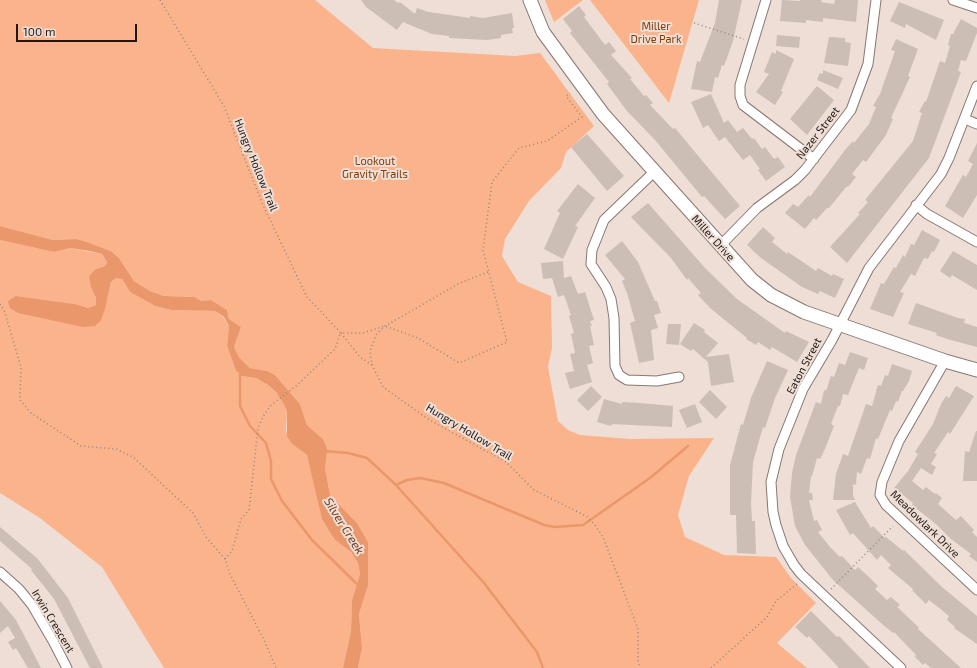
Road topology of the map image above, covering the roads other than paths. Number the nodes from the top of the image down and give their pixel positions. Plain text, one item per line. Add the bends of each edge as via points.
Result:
1 (530, 0) edge
2 (766, 0) edge
3 (876, 0) edge
4 (952, 0) edge
5 (977, 8) edge
6 (977, 86) edge
7 (965, 119) junction
8 (977, 124) edge
9 (814, 159) junction
10 (654, 172) junction
11 (916, 205) junction
12 (977, 242) edge
13 (720, 246) junction
14 (840, 325) junction
15 (945, 361) junction
16 (977, 370) edge
17 (679, 377) dead end
18 (0, 572) edge
19 (977, 590) edge
20 (67, 668) edge
21 (901, 668) edge

1 - 10 street, Miller Drive via 538,22 550,42 603,114
2 - 9 street via 740,85 740,96 743,104
3 - 9 street, Nazer Street via 868,64 860,88 845,120
4 - 5 street
6 - 7 street, Eaton Street
7 - 8 street
7 - 11 street, Eaton Street via 941,174
9 - 13 street, Nazer Street via 794,180 757,208
10 - 13 street, Miller Drive
10 - 17 street via 604,220 592,250 591,264 611,299 615,366 619,375 627,380
11 - 12 street
11 - 14 street, Eaton Street via 869,268
13 - 14 street, Miller Drive via 748,276 771,295 793,307
14 - 15 street, Miller Drive
14 - 21 street, Eaton Street via 803,389 779,449 772,482 773,512 783,546 801,574
15 - 16 street, Miller Drive
15 - 19 street, Meadowlark Drive via 899,441 882,482 880,495 886,505
18 - 20 street, Irwin Crescent via 32,605

